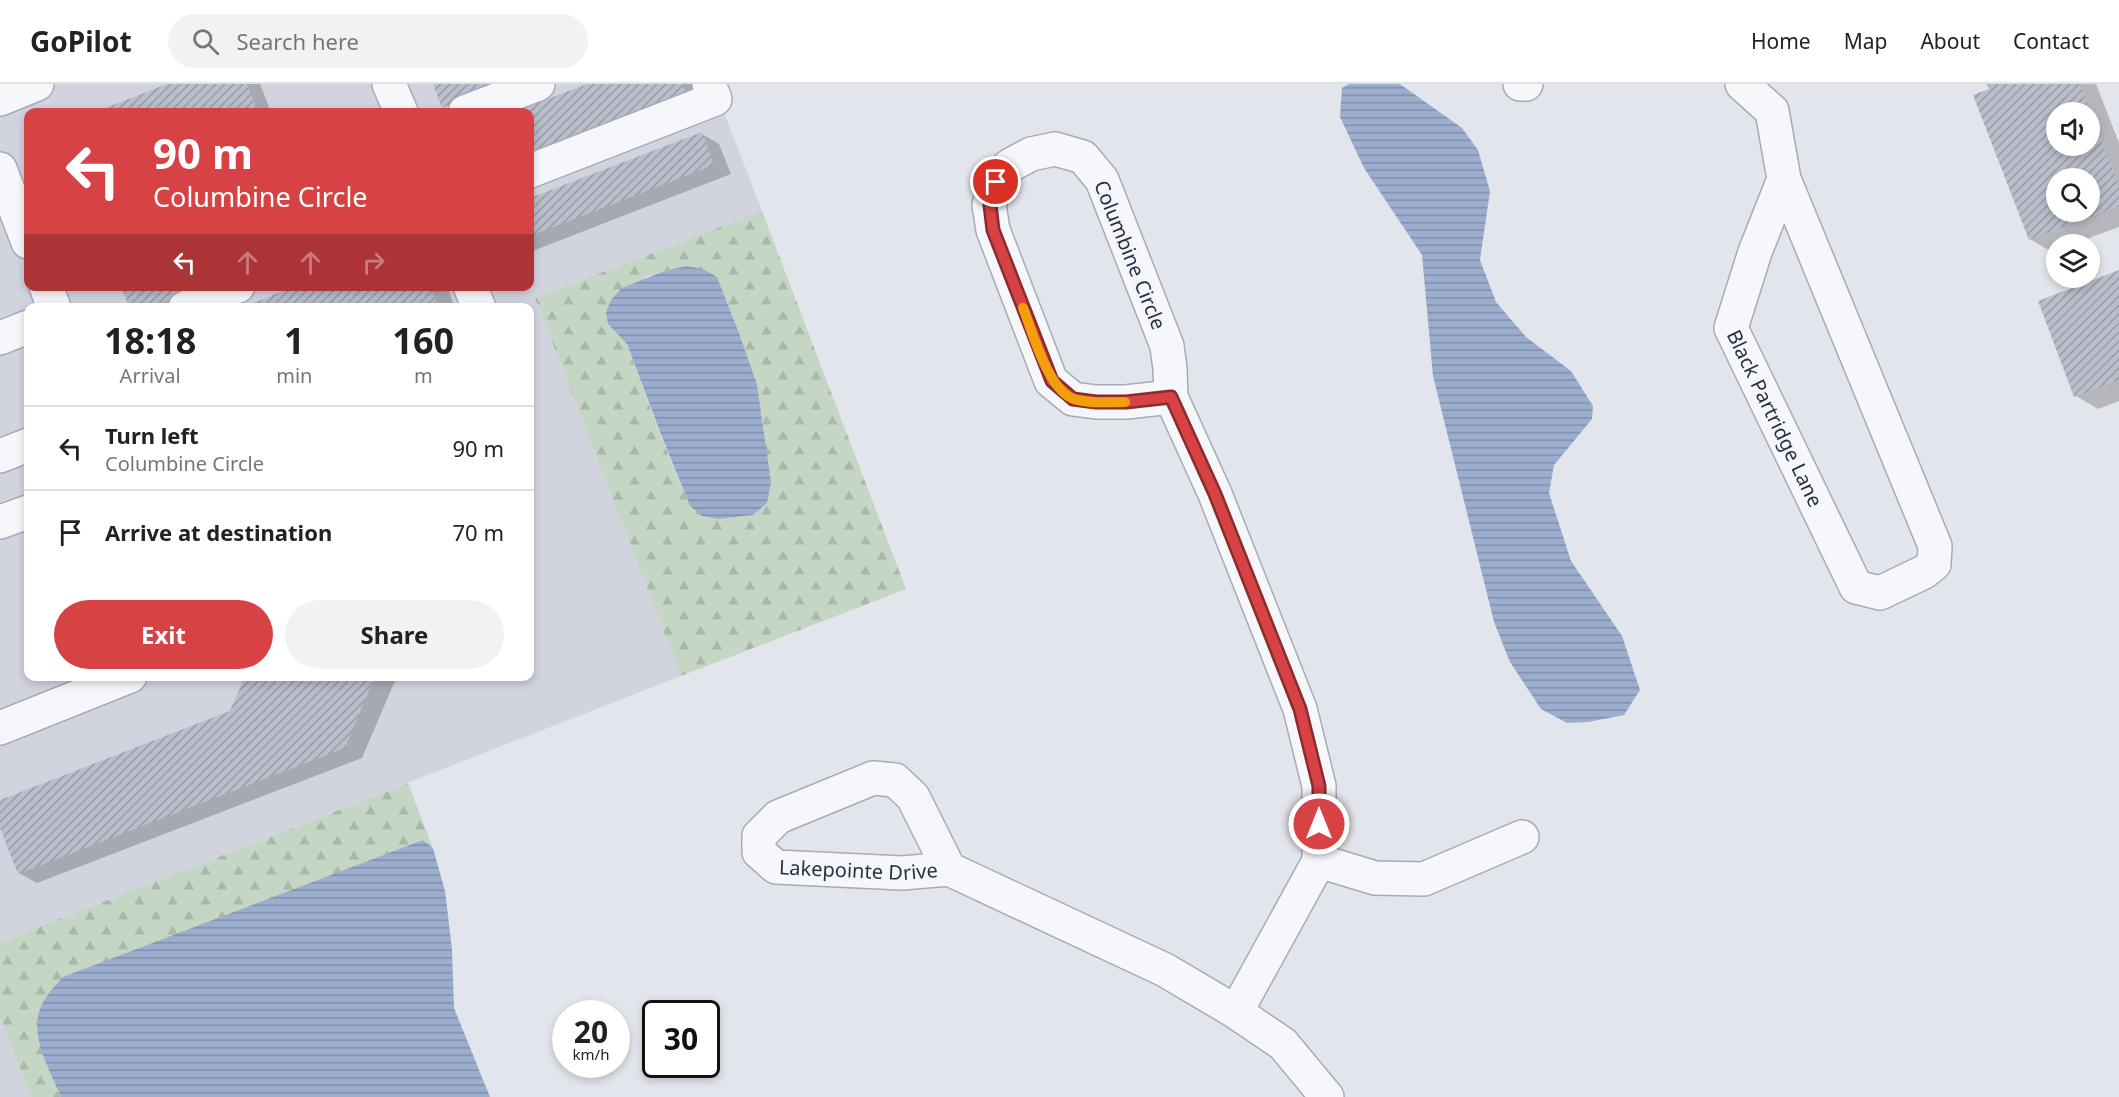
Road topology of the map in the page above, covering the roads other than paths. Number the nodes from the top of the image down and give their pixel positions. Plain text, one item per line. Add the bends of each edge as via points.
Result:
1 (37, 84) edge
2 (389, 84) edge
3 (538, 84) edge
4 (709, 84) edge
5 (1520, 84) edge
6 (1526, 84) edge
7 (1742, 84) edge
8 (0, 99) edge
9 (399, 108) edge
10 (475, 108) edge
11 (0, 169) edge
12 (534, 169) edge
13 (1784, 179) junction
14 (24, 232) edge
15 (226, 291) edge
16 (197, 303) edge
17 (24, 329) edge
18 (0, 338) edge
19 (1171, 397) junction
20 (24, 447) edge
21 (0, 456) edge
22 (24, 513) edge
23 (0, 522) edge
24 (118, 681) edge
25 (0, 728) edge
26 (1521, 837) dead end
27 (1319, 861) junction
28 (949, 869) junction
29 (1236, 1012) junction
30 (1327, 1097) edge

1 - 8 street
2 - 9 street
3 - 10 street
4 - 12 street via 715,99
5 - 6 street
7 - 13 street via 1772,111
11 - 14 street
13 - 13 street, Black Partridge Lane via 1731,328 1856,587 1880,593 1934,564 1935,546
15 - 16 street
17 - 18 street
19 - 19 street, Columbine Circle via 1126,402 1073,399 1052,381 993,230 990,205 996,182 1009,166 1031,153 1055,149 1083,157 1102,180 1167,346
19 - 27 street, Columbine Circle via 1215,494 1300,709 1319,786
20 - 21 street
22 - 23 street
24 - 25 street
26 - 27 street via 1424,879 1375,878
27 - 29 street, Columbine Circle
28 - 28 street, Lakepointe Drive via 914,797 895,780 873,777 778,817 759,836 759,852 776,867 902,873
28 - 29 street, Lakepointe Drive via 1165,970
29 - 30 street, Lakepointe Drive via 1283,1044

